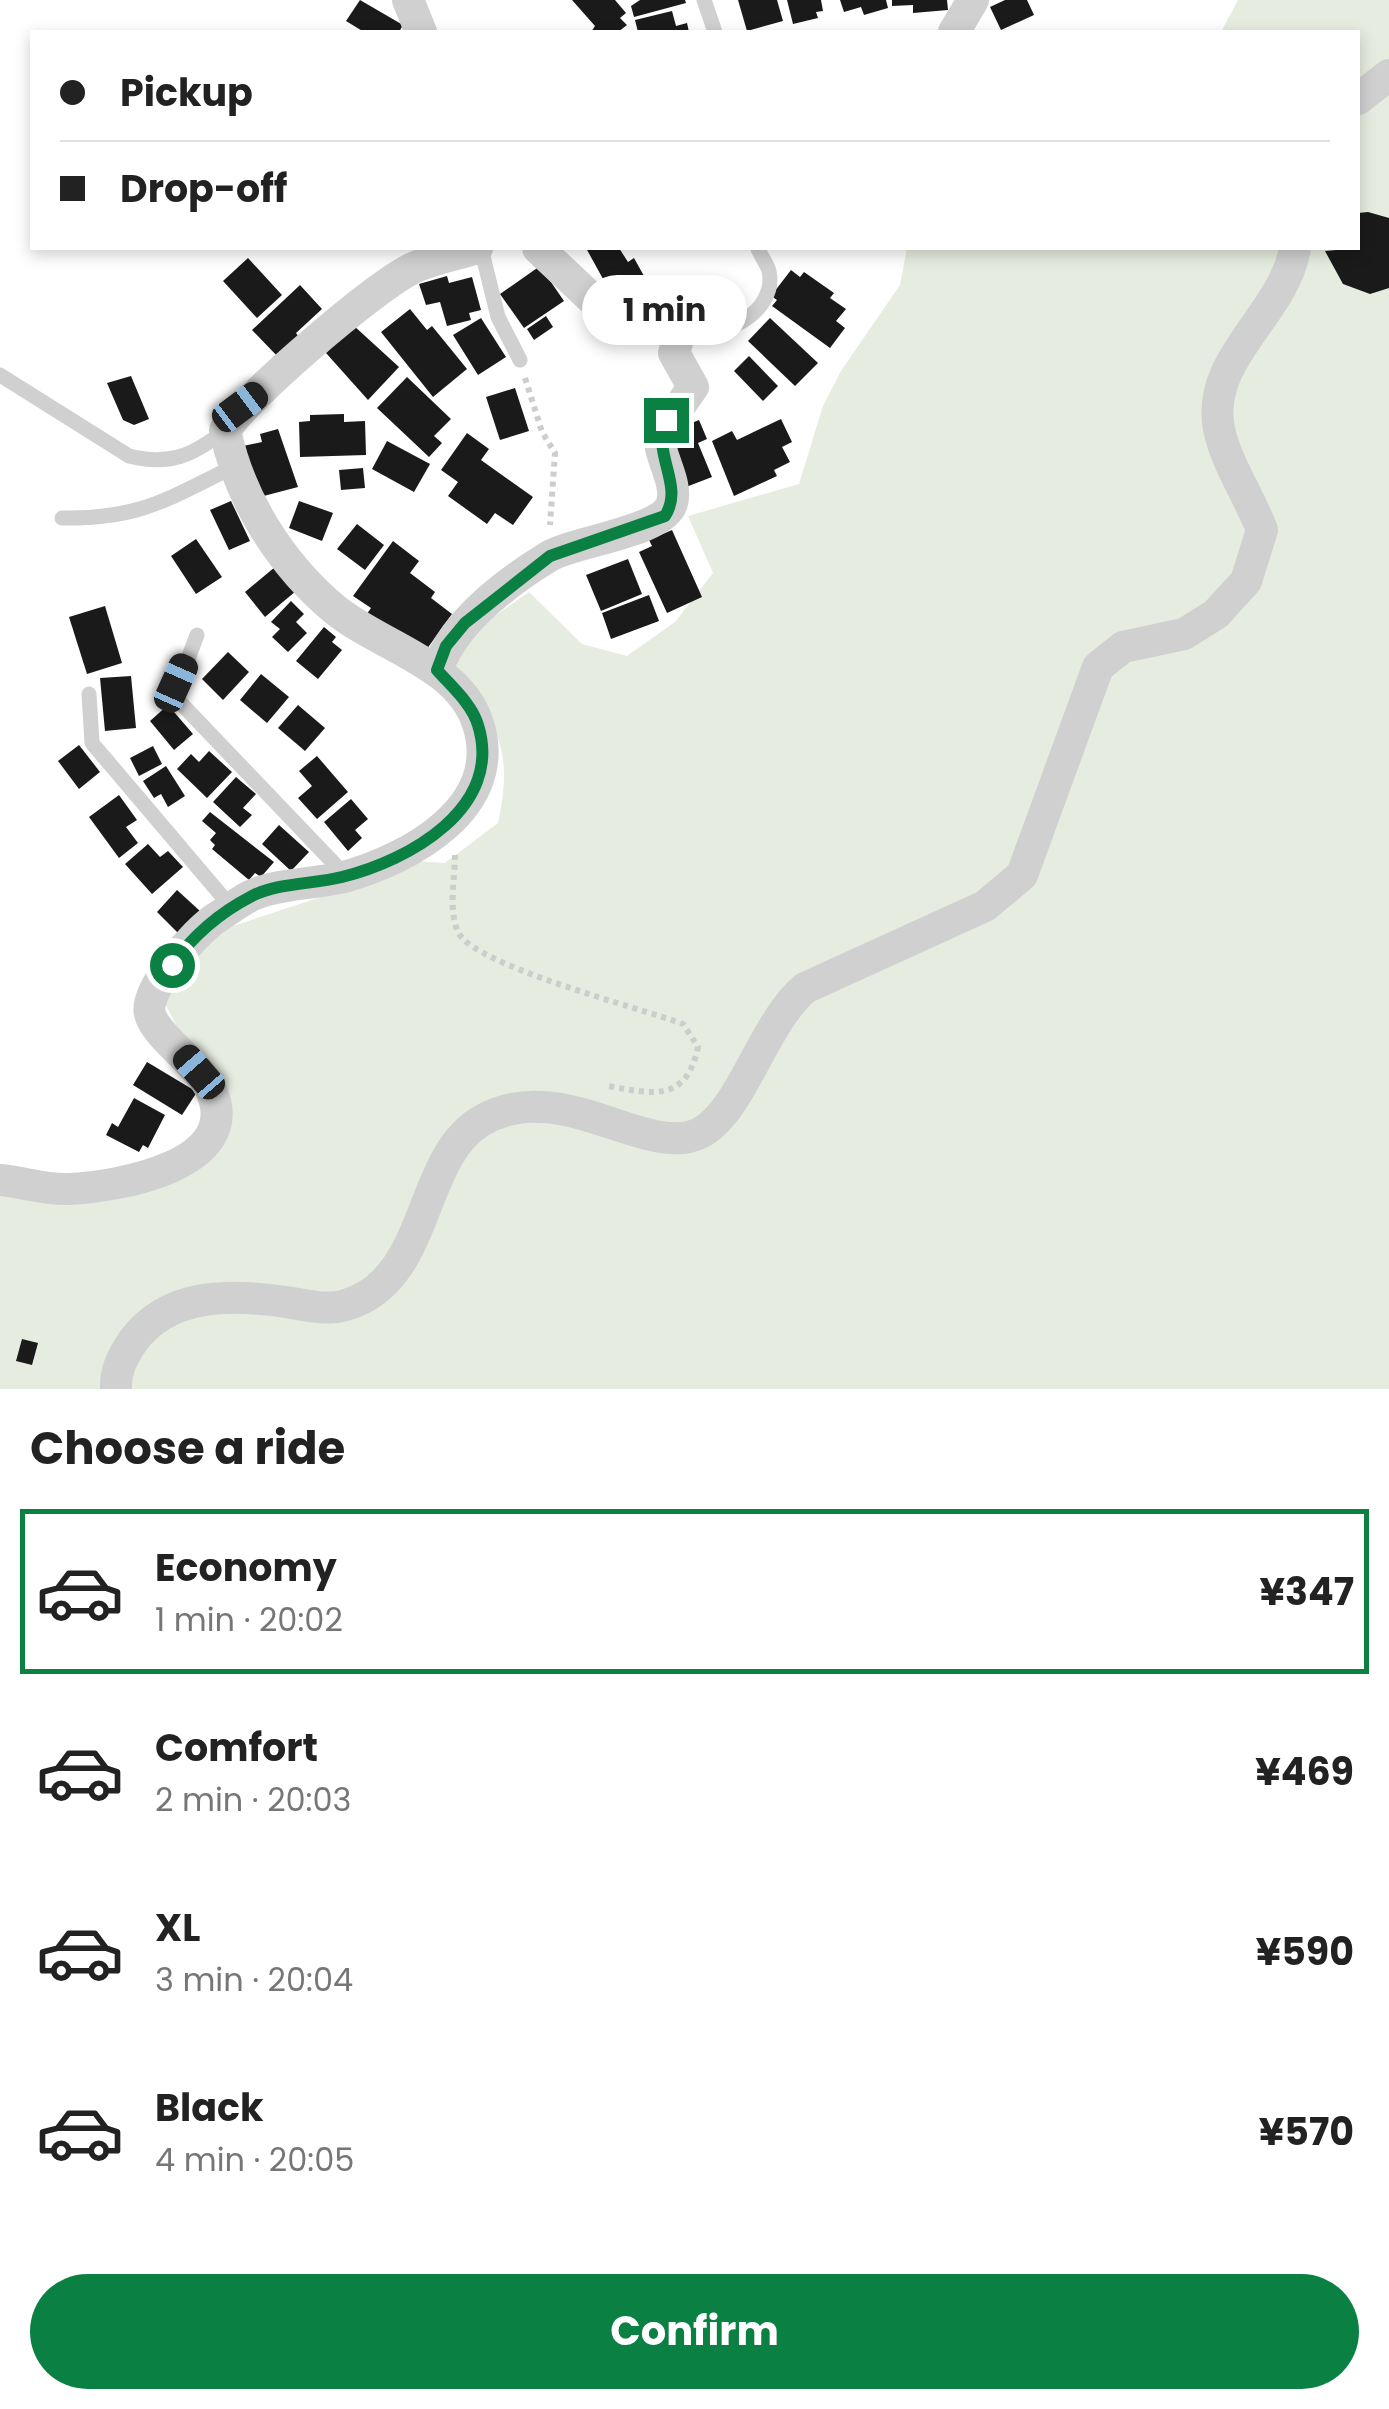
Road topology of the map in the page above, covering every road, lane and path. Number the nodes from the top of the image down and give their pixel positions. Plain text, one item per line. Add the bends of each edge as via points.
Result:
1 (408, 0) edge
2 (704, 0) edge
3 (973, 0) edge
4 (420, 30) edge
5 (714, 30) edge
6 (955, 30) edge
7 (1389, 76) edge
8 (1360, 97) edge
9 (473, 250) edge
10 (480, 250) edge
11 (540, 250) edge
12 (758, 250) edge
13 (1294, 250) edge
14 (681, 330) junction
15 (520, 360) joint
16 (0, 375) edge
17 (225, 430) junction
18 (232, 467) junction
19 (62, 518) dead end
20 (550, 556) junction
21 (197, 635) dead end
22 (437, 670) junction
23 (89, 694) dead end
24 (443, 827) junction
25 (346, 876) junction
26 (232, 908) junction
27 (598, 1084) dead end
28 (0, 1180) edge
29 (116, 1389) edge

1 - 4 street
2 - 5 lane
3 - 6 street
7 - 8 street
9 - 17 street via 411,270 359,306 240,407
10 - 15 lane via 498,317
11 - 14 street via 606,312 643,310
12 - 14 lane via 769,271 767,295 754,311 723,334 700,337
13 - 29 street via 1286,278 1231,362 1216,400 1220,434 1262,530 1246,582 1216,614 1184,634 1122,647 1098,666 1022,876 986,906 805,988 785,1005 726,1109 702,1133 667,1138 541,1106 516,1107 479,1122 452,1153 395,1270 366,1296 323,1308 258,1298 185,1302 136,1338 122,1358
14 - 20 street via 674,353 693,387 659,436 672,505 658,520
15 - 20 path via 554,454
16 - 17 lane via 129,456 153,462 186,457
17 - 18 street
18 - 19 lane via 150,507 112,518
18 - 22 street via 260,524 332,608
20 - 22 street via 465,623
21 - 25 lane via 174,696
22 - 24 street via 478,723 483,759 470,796
23 - 26 lane via 92,743
24 - 25 street via 409,852
24 - 27 path via 455,845 458,933 470,945 500,962 683,1024 698,1047 694,1067 676,1088 652,1095
25 - 26 street via 256,893
26 - 28 street via 189,942 149,997 150,1016 211,1091 216,1120 198,1152 148,1176 81,1187

